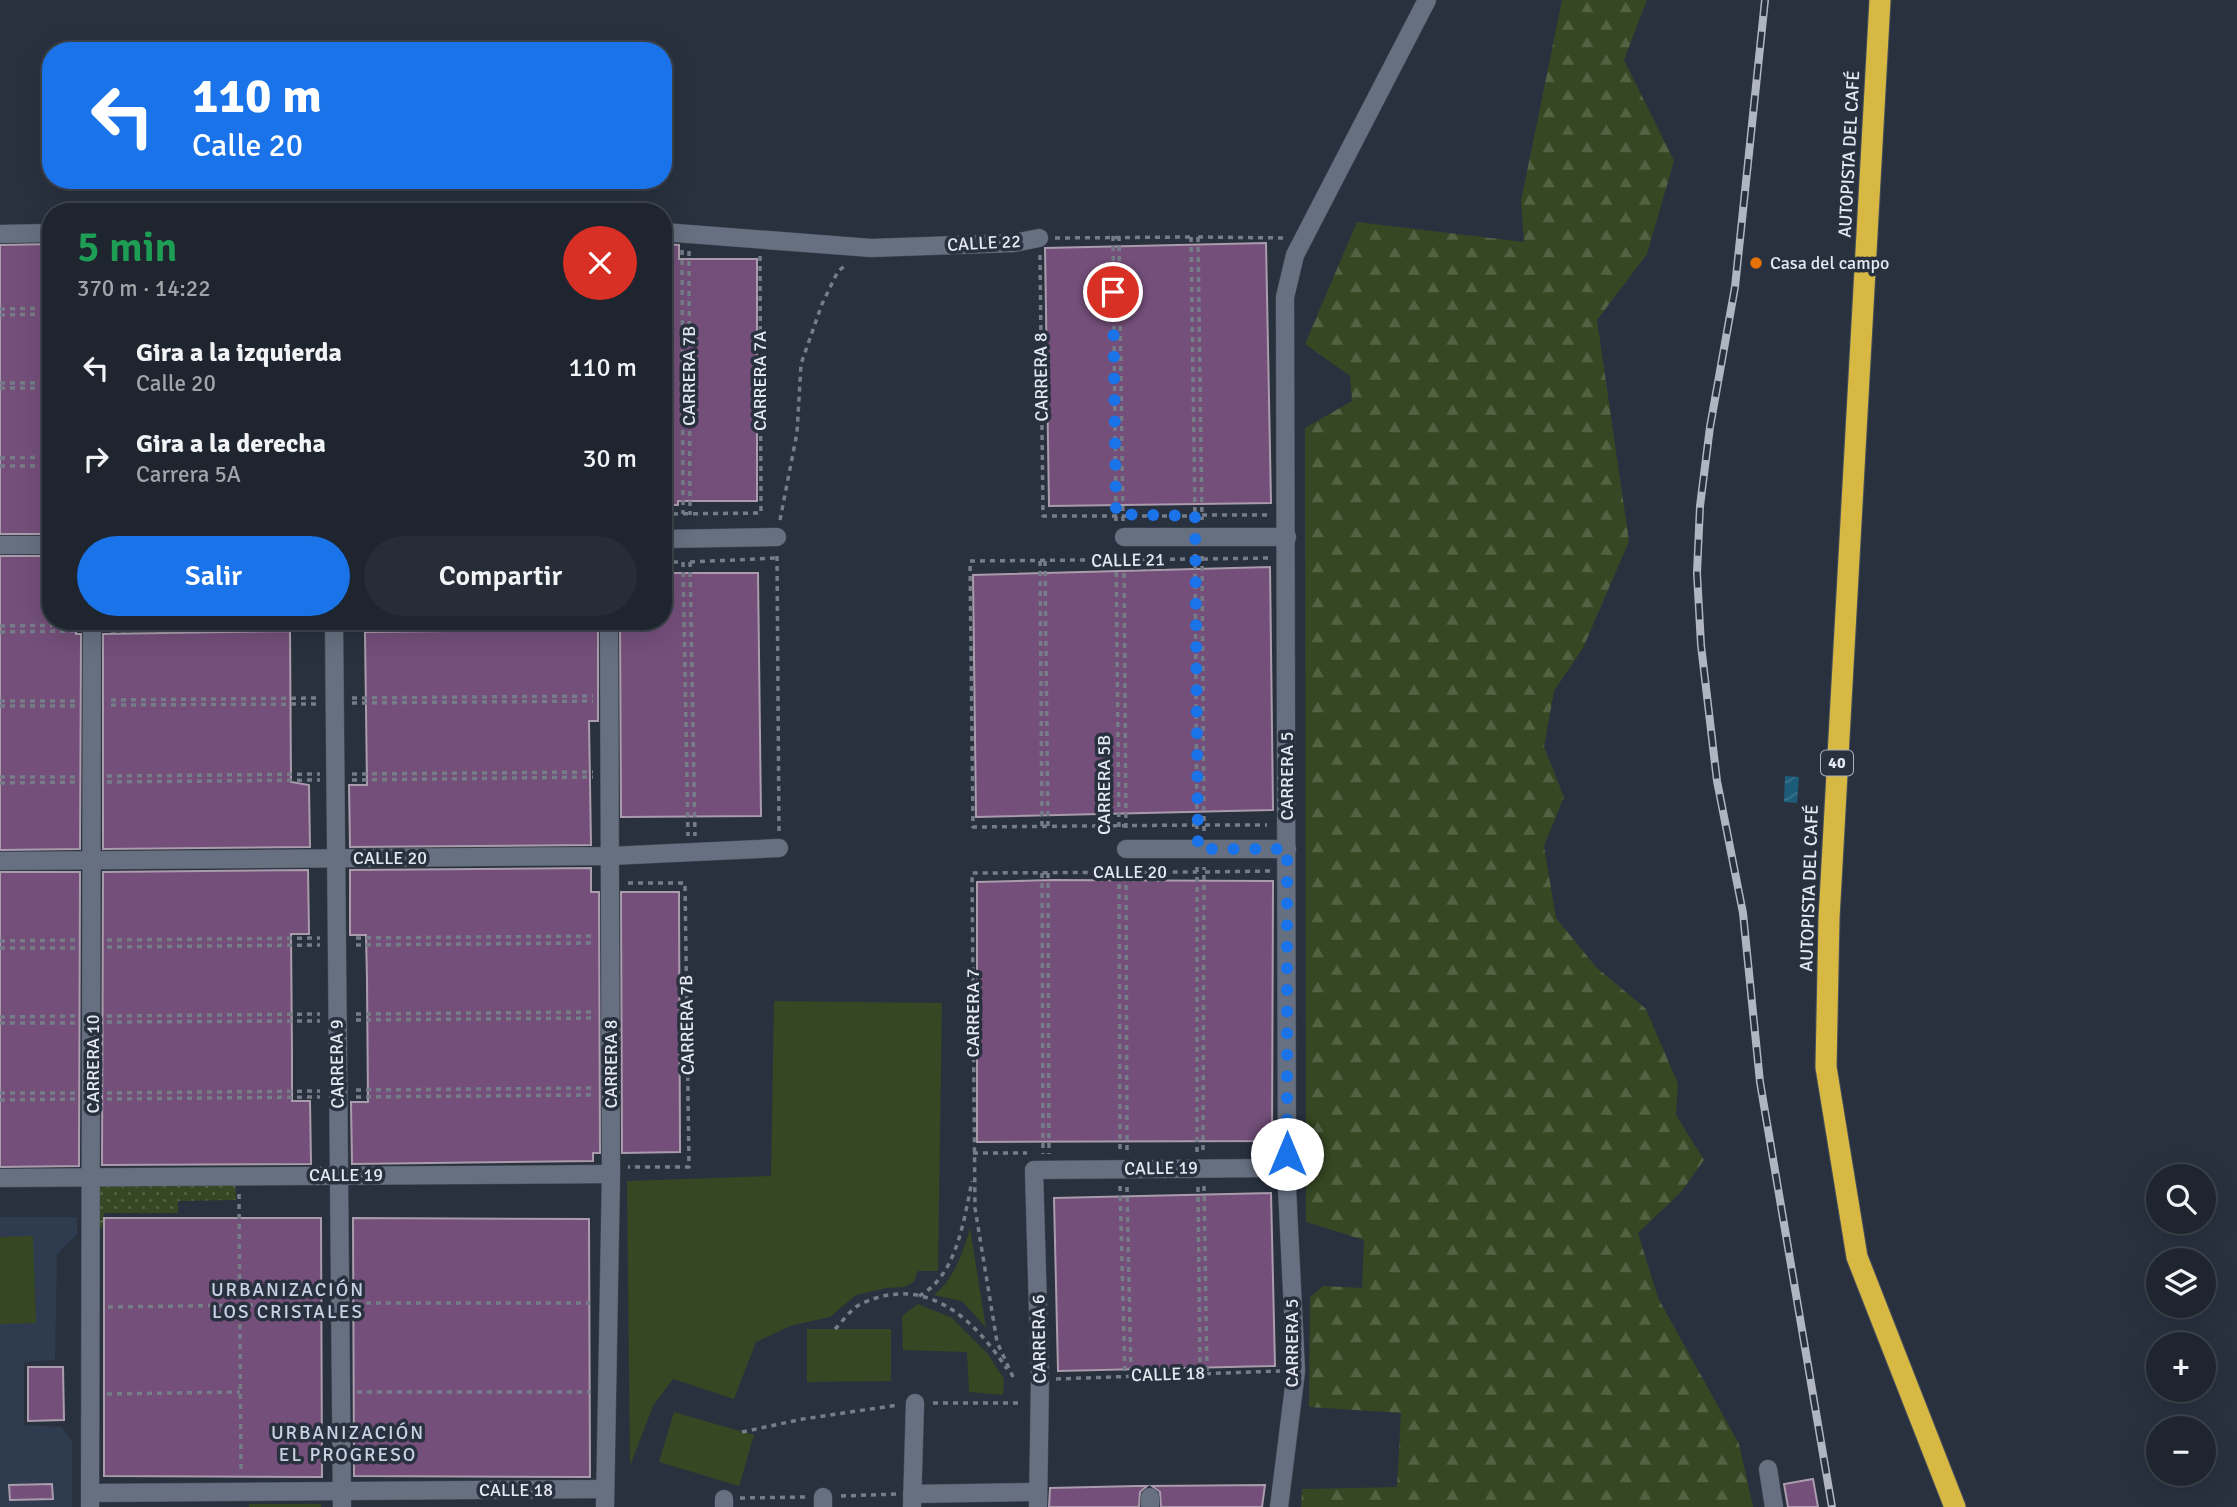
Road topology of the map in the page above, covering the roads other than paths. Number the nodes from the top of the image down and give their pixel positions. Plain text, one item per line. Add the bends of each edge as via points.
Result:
1 (1427, 0) edge
2 (1880, 0) edge
3 (42, 233) edge
4 (672, 233) edge
5 (0, 234) edge
6 (1040, 238) road end
7 (777, 537) dead end
8 (1119, 537) road end
9 (1287, 537) junction
10 (672, 539) edge
11 (0, 545) edge
12 (42, 545) edge
13 (92, 630) edge
14 (333, 630) edge
15 (609, 630) edge
16 (779, 848) dead end
17 (1287, 849) junction
18 (1121, 850) road end
19 (610, 856) junction
20 (335, 858) junction
21 (93, 861) junction
22 (0, 862) edge
23 (1287, 1168) junction
24 (1040, 1170) joint
25 (611, 1174) junction
26 (338, 1175) junction
27 (0, 1178) edge
28 (92, 1178) junction
29 (915, 1403) road end
30 (1768, 1469) dead end
31 (605, 1498) edge
32 (341, 1499) edge
33 (90, 1500) edge
34 (912, 1500) edge
35 (1038, 1500) edge
36 (1279, 1507) edge
37 (1774, 1507) edge
38 (1955, 1507) edge

1 - 9 street, CARRERA 5 via 1295,255 1285,297
2 - 38 highway, AUTOPISTA DEL CAFÉ / 40 via 1829,918 1826,1067 1857,1257
3 - 5 street
4 - 6 street, CALLE 22 via 871,248
7 - 10 street
8 - 9 street, CALLE 21
9 - 17 street, CARRERA 5
11 - 12 street
13 - 21 street, CARRERA 10
14 - 20 street, CARRERA 9
15 - 19 street, CARRERA 8
16 - 19 street, CALLE 20
17 - 18 street, CALLE 20
17 - 23 street, CARRERA 5
19 - 20 street, CALLE 20
19 - 25 street, CARRERA 8
20 - 21 street, CALLE 20
20 - 26 street, CARRERA 9
21 - 22 street, CALLE 20
21 - 28 street, CARRERA 10
23 - 24 street, CALLE 19
23 - 36 street, CARRERA 5 via 1296,1371
24 - 35 street, CARRERA 6
25 - 26 street, CALLE 19
25 - 31 street, CARRERA 8
26 - 28 street, CALLE 19
26 - 32 street, CARRERA 9
27 - 28 street, CALLE 19
28 - 33 street, CARRERA 10
29 - 34 street
30 - 37 street
31 - 32 street, CALLE 18
32 - 33 street, CALLE 18 via 241,1492
34 - 35 street

